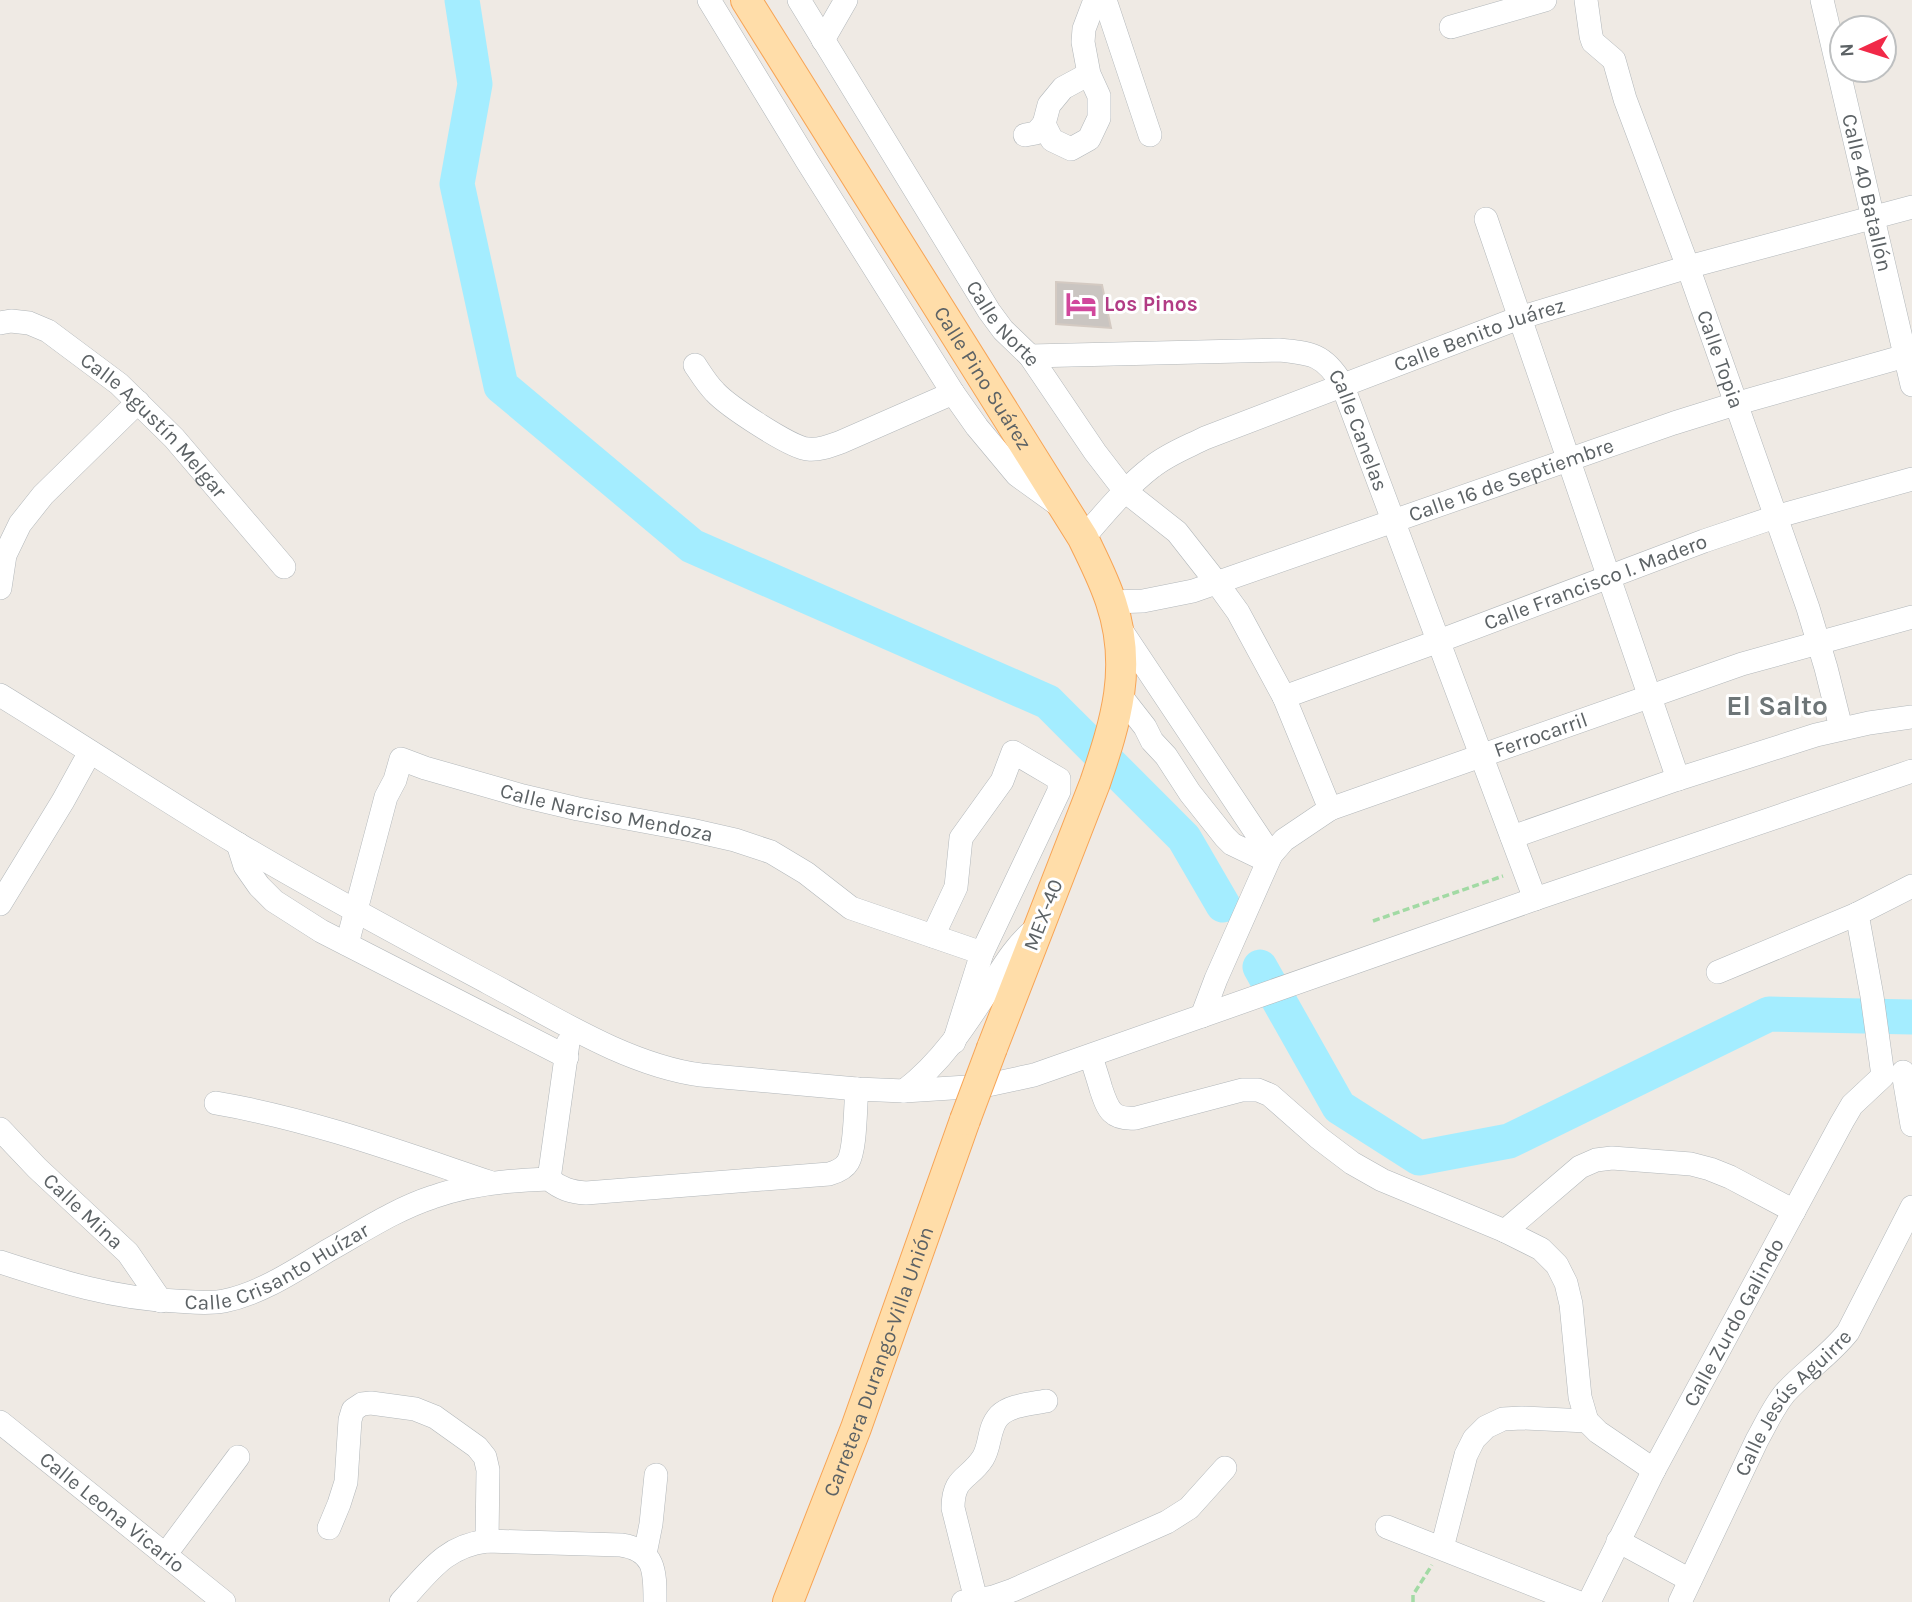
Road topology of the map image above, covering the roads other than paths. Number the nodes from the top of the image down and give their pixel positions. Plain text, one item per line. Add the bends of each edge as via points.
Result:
1 (709, 0) edge
2 (746, 0) edge
3 (799, 0) edge
4 (846, 0) edge
5 (1095, 0) edge
6 (1105, 0) edge
7 (1545, 0) edge
8 (1587, 0) edge
9 (1822, 0) edge
10 (1451, 27) dead end
11 (823, 40) junction
12 (1089, 74) junction
13 (1150, 135) dead end
14 (1912, 207) edge
15 (1872, 217) junction
16 (1486, 219) dead end
17 (1688, 267) junction
18 (1520, 318) junction
19 (0, 323) edge
20 (1909, 354) edge
21 (1030, 356) junction
22 (695, 365) dead end
23 (1342, 384) junction
24 (1912, 385) edge
25 (953, 393) junction
26 (138, 401) junction
27 (1735, 404) junction
28 (1568, 460) junction
29 (1912, 479) edge
30 (1125, 491) junction
31 (1065, 509) junction
32 (1774, 517) junction
33 (1393, 522) junction
34 (1083, 538) junction
35 (284, 567) dead end
36 (1608, 578) junction
37 (1217, 583) junction
38 (0, 588) edge
39 (1114, 613) junction
40 (1912, 617) edge
41 (1438, 641) junction
42 (1819, 642) junction
43 (0, 695) edge
44 (1120, 695) junction
45 (1648, 696) junction
46 (1284, 697) junction
47 (1912, 717) edge
48 (1841, 728) junction
49 (90, 752) junction
50 (1480, 755) junction
51 (1912, 771) edge
52 (1678, 779) junction
53 (1331, 808) junction
54 (1512, 837) junction
55 (238, 844) junction
56 (1271, 855) junction
57 (1912, 886) edge
58 (1535, 899) junction
59 (0, 904) edge
60 (356, 912) junction
61 (1857, 914) junction
62 (1038, 927) junction
63 (933, 936) junction
64 (347, 944) junction
65 (982, 953) junction
66 (452, 963) junction
67 (1718, 972) dead end
68 (439, 992) junction
69 (1202, 1016) junction
70 (571, 1026) junction
71 (954, 1042) junction
72 (1091, 1056) junction
73 (566, 1057) junction
74 (1900, 1073) edge
75 (857, 1089) junction
76 (904, 1091) junction
77 (216, 1103) dead end
78 (965, 1120) joint
79 (1912, 1125) edge
80 (0, 1129) edge
81 (549, 1180) junction
82 (492, 1183) junction
83 (1912, 1207) edge
84 (1794, 1211) junction
85 (1505, 1231) junction
86 (0, 1262) edge
87 (162, 1301) junction
88 (1046, 1401) dead end
89 (1587, 1421) junction
90 (0, 1422) edge
91 (238, 1457) dead end
92 (1225, 1468) dead end
93 (1654, 1470) junction
94 (656, 1475) dead end
95 (1387, 1527) dead end
96 (329, 1528) dead end
97 (487, 1541) junction
98 (1618, 1541) junction
99 (1442, 1548) junction
100 (645, 1554) junction
101 (165, 1555) junction
102 (1690, 1580) junction
103 (969, 1601) edge
104 (223, 1602) edge
105 (401, 1602) edge
106 (655, 1602) edge
107 (788, 1602) edge
108 (1577, 1602) edge
109 (1589, 1602) edge
110 (1680, 1602) edge

1 - 25 street
2 - 31 main road, Calle Pino Suárez
3 - 11 street, Calle Norte
4 - 11 street
5 - 12 street via 1084,29
6 - 13 street
7 - 10 street
8 - 17 street, Calle Topia via 1593,42 1614,60
9 - 15 street, Calle 40 Batallón
11 - 21 street, Calle Norte via 989,311
12 - 12 street via 1099,96 1099,118 1089,139 1071,149 1035,129 1063,88
14 - 15 street, Calle Benito Juárez
15 - 17 street, Calle Benito Juárez
15 - 20 street, Calle 40 Batallón
16 - 18 street
17 - 18 street, Calle Benito Juárez
17 - 27 street, Calle Topia
18 - 23 street, Calle Benito Juárez
18 - 28 street
19 - 26 street, Calle Agustín Melgar via 29,323 48,331
20 - 24 street, Calle 40 Batallón
20 - 27 street, Calle 16 de Septiembre
21 - 23 street, Calle Canelas via 1278,350 1324,361
21 - 30 street, Calle Norte
22 - 25 street via 730,406 808,449 841,442
23 - 30 street, Calle Benito Juárez via 1169,455
23 - 33 street, Calle Canelas
25 - 31 street via 1017,475
26 - 35 street, Calle Agustín Melgar
26 - 38 street via 20,524 5,555
27 - 28 street, Calle 16 de Septiembre
27 - 32 street, Calle Topia
28 - 33 street, Calle 16 de Septiembre
28 - 36 street
29 - 32 street, Calle Francisco I. Madero
30 - 34 street, Calle Benito Juárez
30 - 37 street, Calle Norte via 1177,533
31 - 34 main road, Calle Pino Suárez
32 - 36 street, Calle Francisco I. Madero
32 - 42 street, Calle Topia
33 - 37 street, Calle 16 de Septiembre
33 - 41 street, Calle Canelas
34 - 39 main road, Calle Pino Suárez
36 - 41 street, Calle Francisco I. Madero
36 - 45 street
37 - 39 street, Calle 16 de Septiembre
37 - 46 street
39 - 44 main road, Calle Pino Suárez via 1121,647
39 - 56 street
40 - 42 street, Ferrocarril
41 - 46 street, Calle Francisco I. Madero
41 - 50 street, Calle Canelas
42 - 45 street, Ferrocarril
42 - 48 street, Calle Topia
43 - 49 street
44 - 56 street via 1225,837 1259,857
44 - 62 main road, MEX-40 via 1095,783
45 - 50 street, Ferrocarril
45 - 52 street
46 - 53 street
47 - 48 street
48 - 52 street
49 - 55 street
49 - 59 street
50 - 53 street, Ferrocarril
50 - 54 street, Calle Canelas
51 - 58 street
52 - 54 street
53 - 56 street, Ferrocarril via 1284,840
54 - 58 street, Calle Canelas
55 - 60 street
55 - 64 street via 245,866 274,901
56 - 69 street, Ferrocarril
57 - 61 street
58 - 69 street
60 - 63 street, Calle Narciso Mendoza via 386,797 401,759 523,796 735,839 771,852 851,908
60 - 64 street, Calle Narciso Mendoza
60 - 66 street
61 - 67 street
61 - 74 street via 1881,1053
62 - 71 street via 1012,953
62 - 78 main road, MEX-40, bridge
63 - 65 street, Calle Narciso Mendoza
63 - 65 street via 956,887 961,838 1002,781 1013,752 1059,779 1059,791
64 - 68 street
65 - 71 street
66 - 68 street
66 - 70 street
68 - 73 street
69 - 72 street
70 - 73 street
70 - 75 street via 637,1059 680,1072
71 - 76 street
72 - 76 street via 983,1086
72 - 85 street via 1107,1108 1116,1116 1136,1118 1242,1090 1258,1090 1382,1180
73 - 81 street
74 - 79 street
74 - 84 street, Calle Zurdo Galindo via 1852,1105
75 - 76 street
75 - 81 street, Calle Crisanto Huízar via 848,1162 830,1174 586,1193 559,1188
77 - 82 street via 287,1117
78 - 107 main road, Carretera Durango-Villa Unión via 856,1428
80 - 87 street, Calle Mina via 128,1253
81 - 82 street, Calle Crisanto Huízar
82 - 87 street, Calle Crisanto Huízar via 458,1189 406,1208 243,1296 222,1301
83 - 102 street, Calle Jesús Aguirre via 1848,1332 1783,1395 1769,1418
84 - 85 street via 1710,1169 1612,1157 1580,1167
84 - 93 street, Calle Zurdo Galindo
85 - 89 street via 1541,1249 1566,1283
86 - 87 street, Calle Crisanto Huízar via 87,1289
88 - 103 street via 1009,1409 999,1416 982,1459 958,1483 953,1495
89 - 93 street
89 - 99 street via 1503,1419 1486,1427 1466,1455
90 - 101 street, Calle Leona Vicario
91 - 101 street
92 - 103 street via 1189,1508 1167,1522 1013,1590
93 - 98 street, Calle Zurdo Galindo
94 - 100 street
95 - 99 street
96 - 97 street via 346,1482 353,1410 371,1403 425,1413 477,1447 488,1470
97 - 100 street via 634,1546
97 - 105 street via 457,1548 443,1557
98 - 102 street
98 - 109 street, Calle Zurdo Galindo
99 - 108 street
100 - 106 street via 655,1578
101 - 104 street, Calle Leona Vicario
102 - 110 street, Calle Jesús Aguirre

